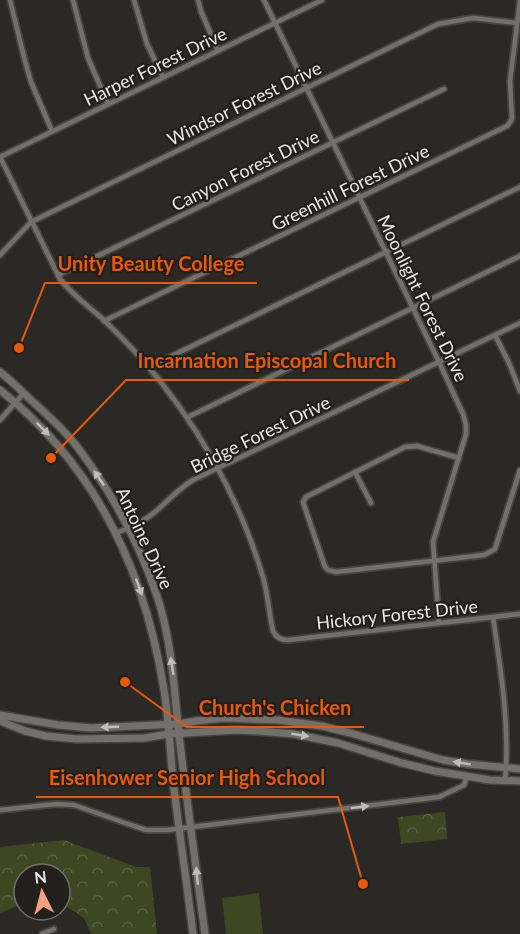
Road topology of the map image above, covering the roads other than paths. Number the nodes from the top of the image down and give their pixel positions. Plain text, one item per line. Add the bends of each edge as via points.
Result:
1 (10, 0) edge
2 (73, 0) edge
3 (134, 0) edge
4 (198, 0) edge
5 (264, 0) edge
6 (321, 0) edge
7 (520, 1) edge
8 (275, 23) junction
9 (517, 23) junction
10 (218, 51) junction
11 (163, 77) junction
12 (306, 88) junction
13 (444, 89) dead end
14 (108, 104) junction
15 (52, 131) junction
16 (332, 142) junction
17 (0, 157) edge
18 (520, 187) edge
19 (360, 198) junction
20 (31, 222) junction
21 (386, 252) junction
22 (0, 255) edge
23 (520, 256) edge
24 (58, 275) junction
25 (413, 308) junction
26 (104, 321) junction
27 (520, 323) edge
28 (495, 335) junction
29 (440, 362) junction
30 (149, 367) junction
31 (0, 372) edge
32 (0, 390) edge
33 (520, 391) edge
34 (24, 393) junction
35 (16, 402) junction
36 (188, 417) junction
37 (0, 420) edge
38 (459, 458) junction
39 (217, 469) junction
40 (520, 470) edge
41 (355, 472) junction
42 (370, 503) dead end
43 (128, 529) junction
44 (116, 533) junction
45 (434, 561) junction
46 (520, 614) edge
47 (493, 617) junction
48 (439, 623) junction
49 (0, 715) edge
50 (223, 718) junction
51 (260, 719) junction
52 (0, 721) edge
53 (168, 724) junction
54 (178, 724) junction
55 (91, 728) junction
56 (223, 731) junction
57 (258, 731) junction
58 (169, 734) junction
59 (179, 734) junction
60 (90, 739) junction
61 (429, 757) junction
62 (425, 768) junction
63 (506, 768) junction
64 (520, 769) edge
65 (467, 777) junction
66 (505, 781) junction
67 (520, 781) edge
68 (0, 810) edge
69 (192, 827) junction
70 (179, 828) junction
71 (54, 929) dead end
72 (42, 934) edge
73 (193, 934) edge
74 (205, 934) edge

1 - 15 street via 31,82
2 - 14 street via 88,58
3 - 11 street via 147,44
4 - 10 street
5 - 8 street, Moonlight Forest Drive
6 - 8 street, Harper Forest Drive
7 - 9 street
8 - 10 street, Harper Forest Drive
8 - 12 street, Moonlight Forest Drive
9 - 12 street, Windsor Forest Drive via 472,18 438,24
9 - 19 street, Greenhill Forest Drive via 510,123
10 - 11 street, Harper Forest Drive
11 - 14 street, Harper Forest Drive
12 - 16 street, Moonlight Forest Drive
12 - 20 street, Windsor Forest Drive
13 - 16 street, Canyon Forest Drive
14 - 15 street, Harper Forest Drive
15 - 17 street, Harper Forest Drive
16 - 19 street, Moonlight Forest Drive
16 - 24 street, Canyon Forest Drive
17 - 20 street
18 - 21 street
19 - 21 street, Moonlight Forest Drive
19 - 26 street, Greenhill Forest Drive
20 - 22 street, Windsor Forest Drive
20 - 24 street
21 - 25 street, Moonlight Forest Drive
21 - 30 street
23 - 25 street
24 - 26 street
25 - 29 street, Moonlight Forest Drive
25 - 36 street
26 - 30 street
27 - 28 street, Bridge Forest Drive
28 - 29 street, Bridge Forest Drive
28 - 33 street
29 - 38 street, Moonlight Forest Drive via 465,420 466,434
29 - 39 street, Bridge Forest Drive
30 - 36 street
31 - 34 main road, Antoine Drive
32 - 35 main road, Antoine Drive
34 - 35 street
43 -> 34 main road, Antoine Drive via 81,451
35 - 37 street
35 -> 44 main road, Antoine Drive via 75,467
36 - 39 street
38 - 41 street via 411,446
38 - 45 street, Moonlight Forest Drive via 433,542
39 - 43 street, Bridge Forest Drive via 182,487 146,519
39 - 48 street, Hickory Forest Drive via 257,559 273,631 278,638
40 - 45 street via 495,549 484,555
41 - 42 street
41 - 45 street via 303,502 328,570
43 - 44 street, Bridge Forest Drive
54 -> 43 main road, Antoine Drive via 172,664 160,606
44 -> 53 main road, Antoine Drive via 152,629
45 - 48 street, Moonlight Forest Drive
46 - 47 street, Hickory Forest Drive
47 - 48 street, Hickory Forest Drive
47 - 63 street via 507,737
49 - 55 main road
50 - 51 main road
50 - 54 main road
50 - 56 main road
51 - 57 main road
51 - 61 main road via 322,726
52 - 60 main road via 46,736
53 - 54 main road
53 -> 55 main road
53 - 58 main road, Antoine Drive
54 - 59 main road, Antoine Drive
55 - 60 main road
56 - 57 main road
56 - 59 main road
57 -> 62 main road via 338,742
58 - 59 main road
58 - 60 main road
58 - 70 main road, Antoine Drive
59 - 69 main road, Antoine Drive
61 - 62 main road
63 -> 61 main road
62 - 65 main road
63 - 64 main road
63 - 66 street
65 - 66 main road
69 -> 65 street via 439,797 464,785
66 - 67 main road
68 - 70 street via 74,805 146,830
69 - 70 street
74 -> 69 main road, Antoine Drive
70 - 73 main road, Antoine Drive
71 - 72 street

